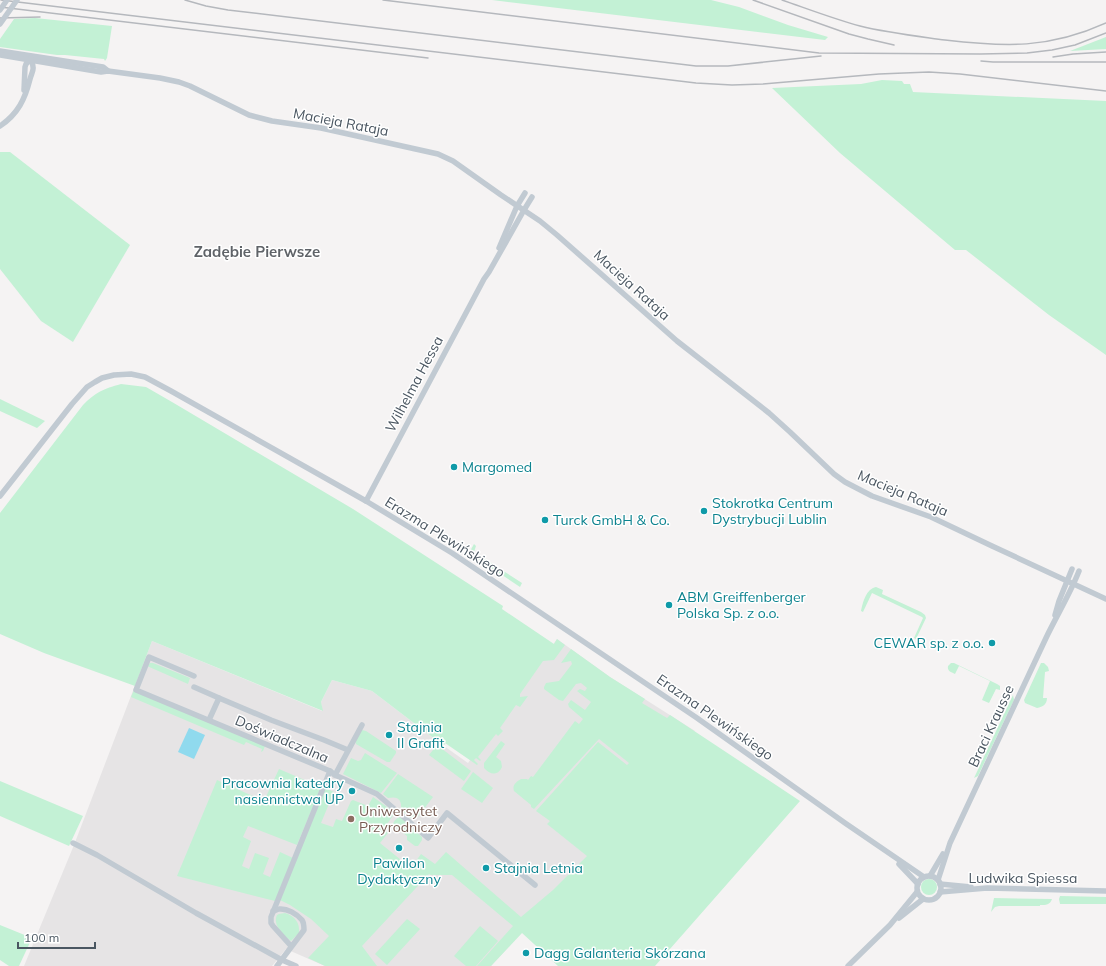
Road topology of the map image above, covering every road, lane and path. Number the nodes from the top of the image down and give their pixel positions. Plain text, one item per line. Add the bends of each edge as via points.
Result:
1 (7, 0) edge
2 (17, 0) edge
3 (0, 10) edge
4 (0, 24) edge
5 (0, 51) edge
6 (0, 55) edge
7 (31, 58) junction
8 (0, 126) edge
9 (526, 193) dead end
10 (532, 197) dead end
11 (517, 206) junction
12 (524, 210) junction
13 (484, 279) junction
14 (0, 496) edge
15 (366, 501) junction
16 (1072, 569) dead end
17 (1079, 571) dead end
18 (1067, 582) junction
19 (1073, 584) junction
20 (1106, 599) edge
21 (1055, 619) junction
22 (194, 676) dead end
23 (194, 687) dead end
24 (219, 698) junction
25 (209, 720) junction
26 (362, 725) dead end
27 (348, 750) junction
28 (332, 773) junction
29 (73, 843) dead end
30 (950, 843) junction
31 (885, 851) junction
32 (930, 876) junction
33 (924, 877) junction
34 (939, 882) junction
35 (918, 884) junction
36 (535, 886) dead end
37 (987, 888) junction
38 (1106, 891) edge
39 (918, 892) junction
40 (940, 892) junction
41 (923, 899) junction
42 (273, 911) junction
43 (890, 925) junction
44 (291, 946) junction
45 (282, 960) junction
46 (277, 966) edge
47 (296, 966) edge
48 (848, 966) edge

1 - 3 street, bridge
2 - 4 street, bridge
5 - 7 street, Macieja Rataja
6 - 7 street, Macieja Rataja
7 - 8 street via 33,68 22,101 15,113
7 - 11 street, Macieja Rataja via 101,72 179,82 250,115 438,154 453,161
9 - 11 street, Wilhelma Hessa
10 - 12 street, Wilhelma Hessa
11 - 12 street, Macieja Rataja
11 - 13 street, Wilhelma Hessa
12 - 13 street, Wilhelma Hessa
12 - 18 street, Macieja Rataja via 557,235 677,341 769,413 845,482 872,496 931,516
13 - 15 street, Wilhelma Hessa
14 - 15 street, Erazma Plewińskiego via 87,387 109,376 126,374 151,380
15 - 31 street, Erazma Plewińskiego via 452,553 697,718
16 - 18 street, Braci Krausse
17 - 19 street, Braci Krausse
18 - 19 street, Macieja Rataja
18 - 21 street, Braci Krausse
19 - 20 street, Macieja Rataja
19 - 21 street, Braci Krausse
21 - 30 street, Braci Krausse
22 - 25 street, Doświadczalna via 149,657 136,690
23 - 24 street
24 - 25 street
24 - 27 street
25 - 28 street, Doświadczalna
26 - 27 street
27 - 28 street
28 - 36 street via 376,794 428,838 447,813
28 - 42 street, Doświadczalna
29 - 45 street
30 - 32 street, Braci Krausse
30 - 34 street, Braci Krausse
31 - 33 street, Erazma Plewińskiego
31 - 35 street, Erazma Plewińskiego
32 - 33 street
32 - 34 street
33 - 35 street
34 - 37 street
34 - 40 street
35 - 39 street
37 - 38 street, Ludwika Spiessa
37 - 40 street, Ludwika Spiessa
39 - 41 street
39 - 43 street
40 - 41 street via 934,899
41 - 43 street
42 - 44 street via 273,926
42 - 44 street via 288,910 302,920 304,930
43 - 48 street
44 - 45 street
45 - 46 street
45 - 47 street

